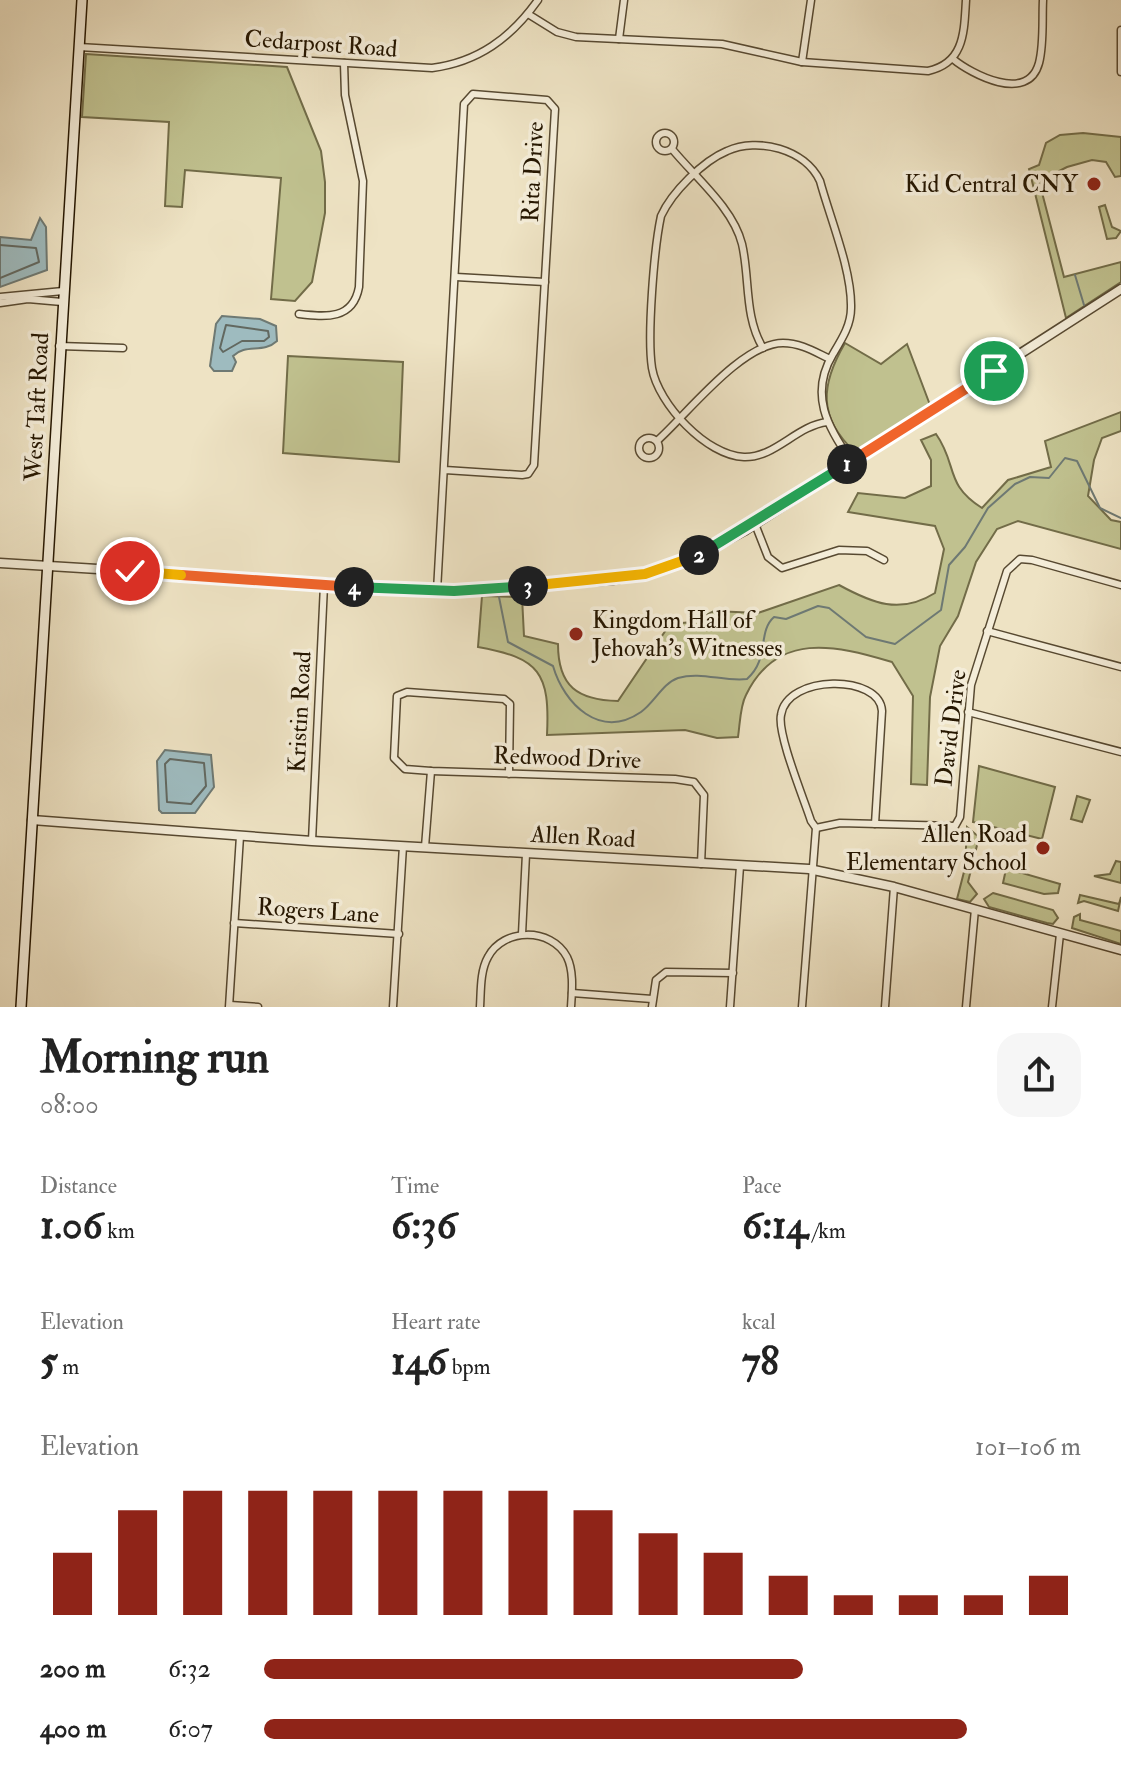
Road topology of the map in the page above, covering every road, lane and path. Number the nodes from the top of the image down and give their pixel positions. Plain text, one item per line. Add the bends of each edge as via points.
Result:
1 (82, 0) edge
2 (538, 0) edge
3 (624, 0) edge
4 (811, 0) edge
5 (966, 0) edge
6 (1043, 0) edge
7 (528, 14) junction
8 (1121, 30) edge
9 (619, 39) junction
10 (78, 47) junction
11 (953, 59) junction
12 (802, 62) junction
13 (344, 63) junction
14 (1121, 72) edge
15 (672, 149) dead end
16 (695, 176) junction
17 (456, 277) junction
18 (545, 282) junction
19 (1121, 289) edge
20 (63, 291) junction
21 (0, 300) edge
22 (62, 302) junction
23 (299, 314) dead end
24 (59, 346) junction
25 (123, 348) dead end
26 (763, 348) junction
27 (830, 359) junction
28 (682, 418) junction
29 (827, 422) junction
30 (658, 440) dead end
31 (852, 462) junction
32 (445, 470) junction
33 (755, 524) junction
34 (884, 560) dead end
35 (0, 563) edge
36 (47, 565) junction
37 (324, 585) junction
38 (1121, 585) edge
39 (437, 591) junction
40 (987, 631) junction
41 (1121, 667) edge
42 (968, 712) junction
43 (1121, 752) edge
44 (431, 771) junction
45 (509, 774) junction
46 (32, 820) junction
47 (875, 824) junction
48 (816, 828) junction
49 (240, 836) junction
50 (312, 841) junction
51 (403, 846) junction
52 (425, 847) junction
53 (526, 854) junction
54 (701, 864) junction
55 (740, 866) junction
56 (815, 870) junction
57 (894, 887) junction
58 (975, 909) junction
59 (234, 923) junction
60 (399, 934) junction
61 (522, 934) junction
62 (1060, 934) junction
63 (1121, 950) edge
64 (733, 973) junction
65 (572, 993) junction
66 (652, 999) junction
67 (230, 1006) edge
68 (21, 1007) edge
69 (258, 1007) edge
70 (393, 1007) edge
71 (480, 1007) edge
72 (571, 1007) edge
73 (652, 1007) edge
74 (730, 1007) edge
75 (802, 1007) edge
76 (885, 1007) edge
77 (966, 1007) edge
78 (1052, 1007) edge

1 - 10 main road, West Taft Road
2 - 7 street, Cedarpost Road
3 - 9 street
4 - 12 street
5 - 11 street via 961,44
6 - 11 street via 1036,68 1024,79 981,80
7 - 9 street via 557,32
7 - 13 street, Cedarpost Road via 489,49 449,65
8 - 14 street
9 - 12 street via 722,44
10 - 13 street, Cedarpost Road
10 - 20 main road, West Taft Road
11 - 12 street via 928,71
13 - 23 street via 345,95 363,181 359,287 354,303 337,315
15 - 16 street
16 - 26 street via 742,241 751,313
16 - 27 street via 727,151 755,146 789,151 817,174 851,298 848,326
16 - 28 street via 666,206 657,236 652,366 662,395
17 - 18 street
17 - 18 street, Rita Drive via 464,104 473,94 547,100 553,105
17 - 32 street, Rita Drive
18 - 32 street, Rita Drive via 532,470 522,475
19 - 31 street
20 - 21 street
20 - 22 main road, West Taft Road
21 - 22 street
22 - 24 main road, West Taft Road
24 - 25 street
24 - 36 main road, West Taft Road
26 - 27 street via 801,345
26 - 28 street via 738,364
27 - 29 street via 821,392
28 - 29 street via 710,446 747,457
28 - 30 street
29 - 31 street
31 - 33 street
32 - 39 street, Rita Drive
33 - 34 street via 768,557 782,568 839,550 867,551
33 - 39 street via 698,556 645,574
35 - 36 street
36 - 37 street
36 - 46 main road, West Taft Road
37 - 39 street
37 - 50 street, Kristin Road
38 - 40 street, David Drive via 1020,559 1007,571
40 - 41 street
40 - 42 street, David Drive
42 - 43 street
42 - 47 street, David Drive via 955,826
44 - 45 street, Redwood Drive
44 - 45 street, Redwood Drive via 405,769 394,758 400,693 497,697 509,703
44 - 52 street
45 - 54 street, Redwood Drive via 675,779 700,786
46 - 49 street, Allen Road
46 - 68 main road, West Taft Road
47 - 48 street, David Drive
47 - 48 street via 879,698 869,689 814,685 791,696 780,725
48 - 56 street
49 - 50 street, Allen Road
49 - 59 street
50 - 51 street, Allen Road
51 - 52 street, Allen Road
51 - 60 street
52 - 53 street, Allen Road
53 - 54 street, Allen Road
53 - 61 street
54 - 55 street, Allen Road
55 - 56 street, Allen Road
55 - 64 street
56 - 57 street, Allen Road
56 - 75 street
57 - 58 street, Allen Road
57 - 76 street
58 - 62 street, Allen Road
58 - 77 street
59 - 60 street, Rogers Lane
59 - 67 street
60 - 70 street
61 - 65 street via 540,937 563,951 571,968
61 - 71 street via 504,940 486,960
62 - 63 street, Allen Road
62 - 78 street
64 - 66 street via 666,972 656,980
64 - 74 street
65 - 66 street
65 - 72 street
66 - 73 street
67 - 69 street

